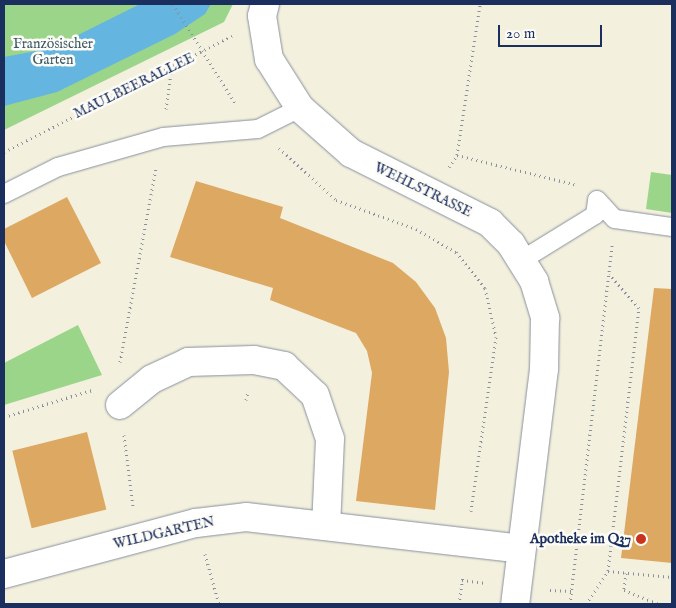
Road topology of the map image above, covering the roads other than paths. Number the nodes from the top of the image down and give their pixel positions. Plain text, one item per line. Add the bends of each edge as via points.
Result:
1 (263, 10) edge
2 (300, 108) junction
3 (4, 194) edge
4 (672, 227) edge
5 (522, 260) junction
6 (118, 394) road end
7 (326, 526) junction
8 (522, 549) junction
9 (4, 574) edge
10 (515, 604) edge

1 - 2 street, WEHLSTRASSE via 269,59
2 - 3 lane via 258,129 163,137 58,167
2 - 5 street, WEHLSTRASSE via 351,153 490,224
4 - 5 lane via 615,219 597,200 595,214
5 - 8 street, WEHLSTRASSE via 540,297 546,342
6 - 7 street via 188,362 254,360 284,366 315,395 330,438
7 - 8 street, WILDGARTEN
7 - 9 street, WILDGARTEN via 246,517 196,523
8 - 10 street, WEHLSTRASSE

